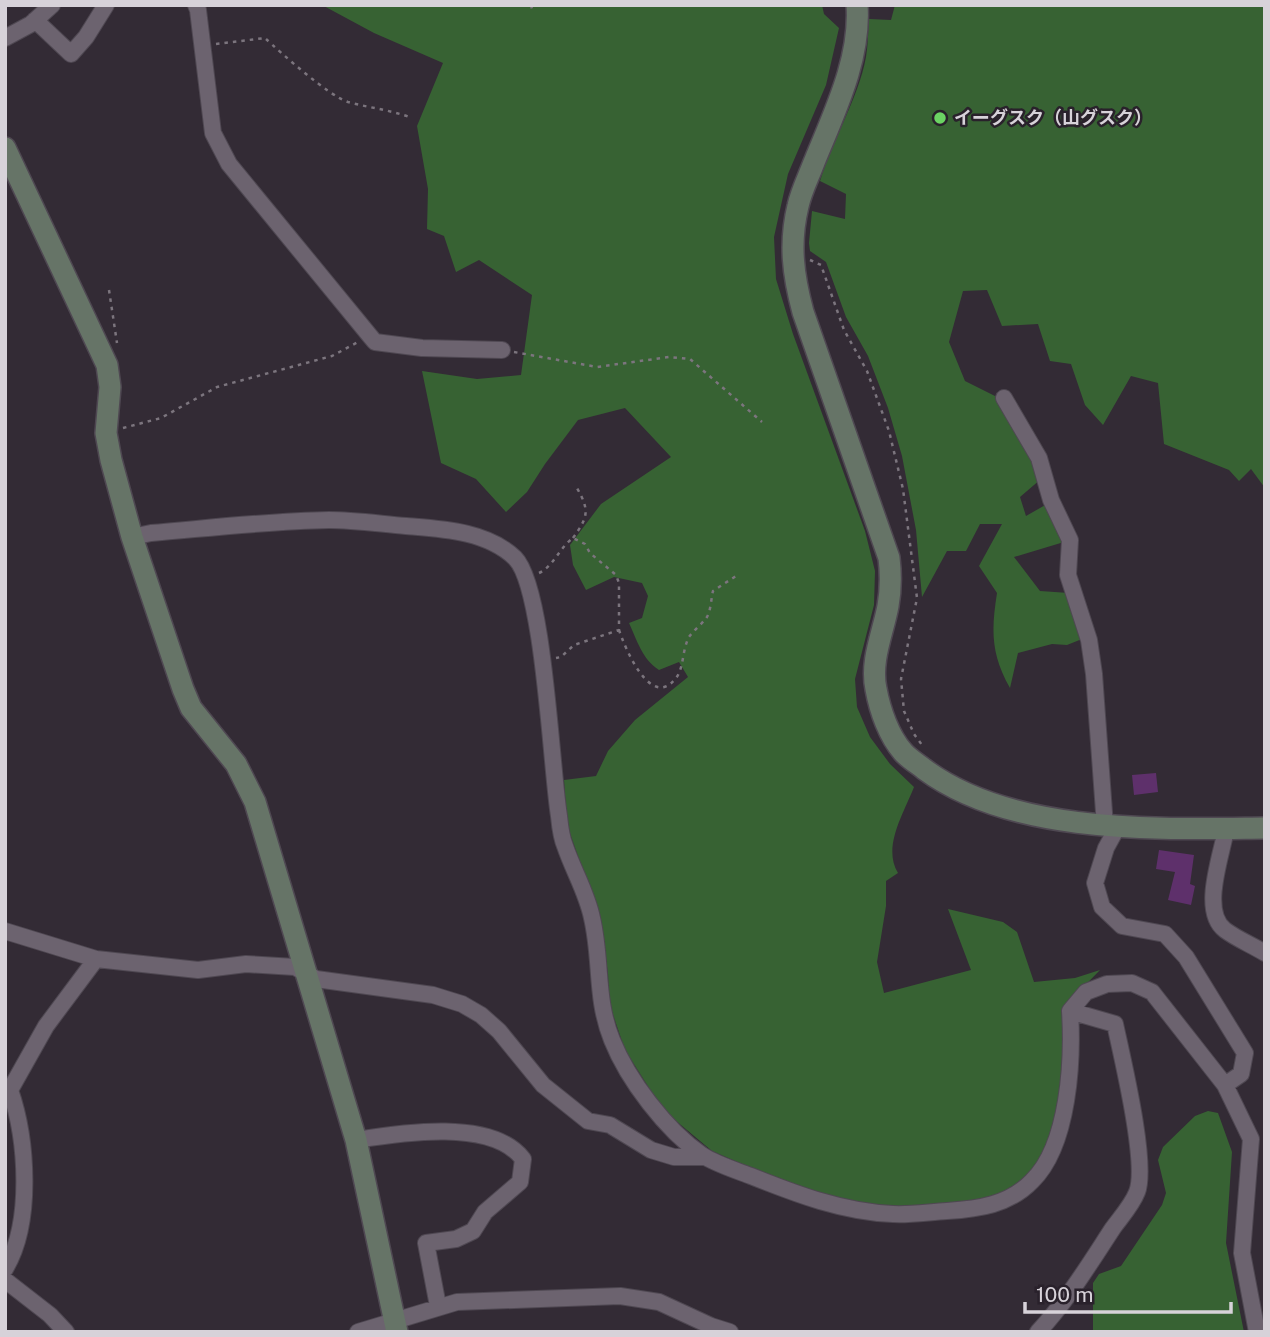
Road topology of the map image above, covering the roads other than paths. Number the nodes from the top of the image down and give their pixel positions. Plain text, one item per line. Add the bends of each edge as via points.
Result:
1 (52, 5) edge
2 (106, 5) edge
3 (196, 5) edge
4 (857, 5) edge
5 (36, 20) junction
6 (5, 38) edge
7 (5, 148) edge
8 (502, 350) road end
9 (1004, 398) dead end
10 (132, 537) junction
11 (1111, 827) junction
12 (1265, 828) edge
13 (1226, 829) junction
14 (5, 931) edge
15 (1265, 953) edge
16 (96, 959) junction
17 (305, 973) junction
18 (1070, 1012) junction
19 (1225, 1085) junction
20 (8, 1086) edge
21 (356, 1140) junction
22 (705, 1157) junction
23 (5, 1269) edge
24 (5, 1280) edge
25 (438, 1306) junction
26 (396, 1325) edge
27 (66, 1332) edge
28 (358, 1332) edge
29 (730, 1332) edge
30 (1038, 1332) edge
31 (1257, 1332) edge

1 - 5 street
2 - 5 street via 71,54
3 - 8 street via 213,133 229,164 375,342
4 - 11 street via 848,73 798,204 792,250 803,312 889,558 888,608 876,659 875,687 884,720 903,753 972,797 1039,816
5 - 6 street
7 - 10 street via 107,365 106,433
9 - 11 street via 1039,458 1051,500 1070,540 1068,575 1089,640
10 - 17 street via 191,708 236,764 255,802
10 - 22 street via 330,520 467,534 504,549 522,566 542,662 563,843 592,914 605,1021 614,1046 657,1113
11 - 13 street
11 - 19 street via 1095,883 1102,907 1122,926 1165,934 1186,957 1245,1053 1241,1074
12 - 13 street
13 - 15 street via 1213,894 1215,918 1224,930
14 - 16 street
16 - 17 street via 198,970 246,964 284,966
16 - 20 street
17 - 21 street
17 - 22 street via 316,979 433,995 462,1004 499,1031 543,1086 588,1121 610,1125 651,1150 674,1157
18 - 19 street via 1086,992 1107,984 1132,983 1152,992
18 - 22 street via 1072,1043 1062,1117 1049,1157 1033,1181 1008,1199 975,1209 894,1214 852,1210 797,1195
18 - 30 street via 1115,1024 1140,1170 1137,1192
19 - 31 street via 1251,1139 1242,1253
20 - 23 street via 24,1143 24,1173 17,1243
21 - 25 street via 419,1131 452,1132 508,1144 523,1159 520,1182 485,1212 473,1231 456,1239 426,1243
21 - 26 street
24 - 27 street
25 - 26 street
25 - 29 street via 483,1300 620,1296 659,1302
26 - 28 street

